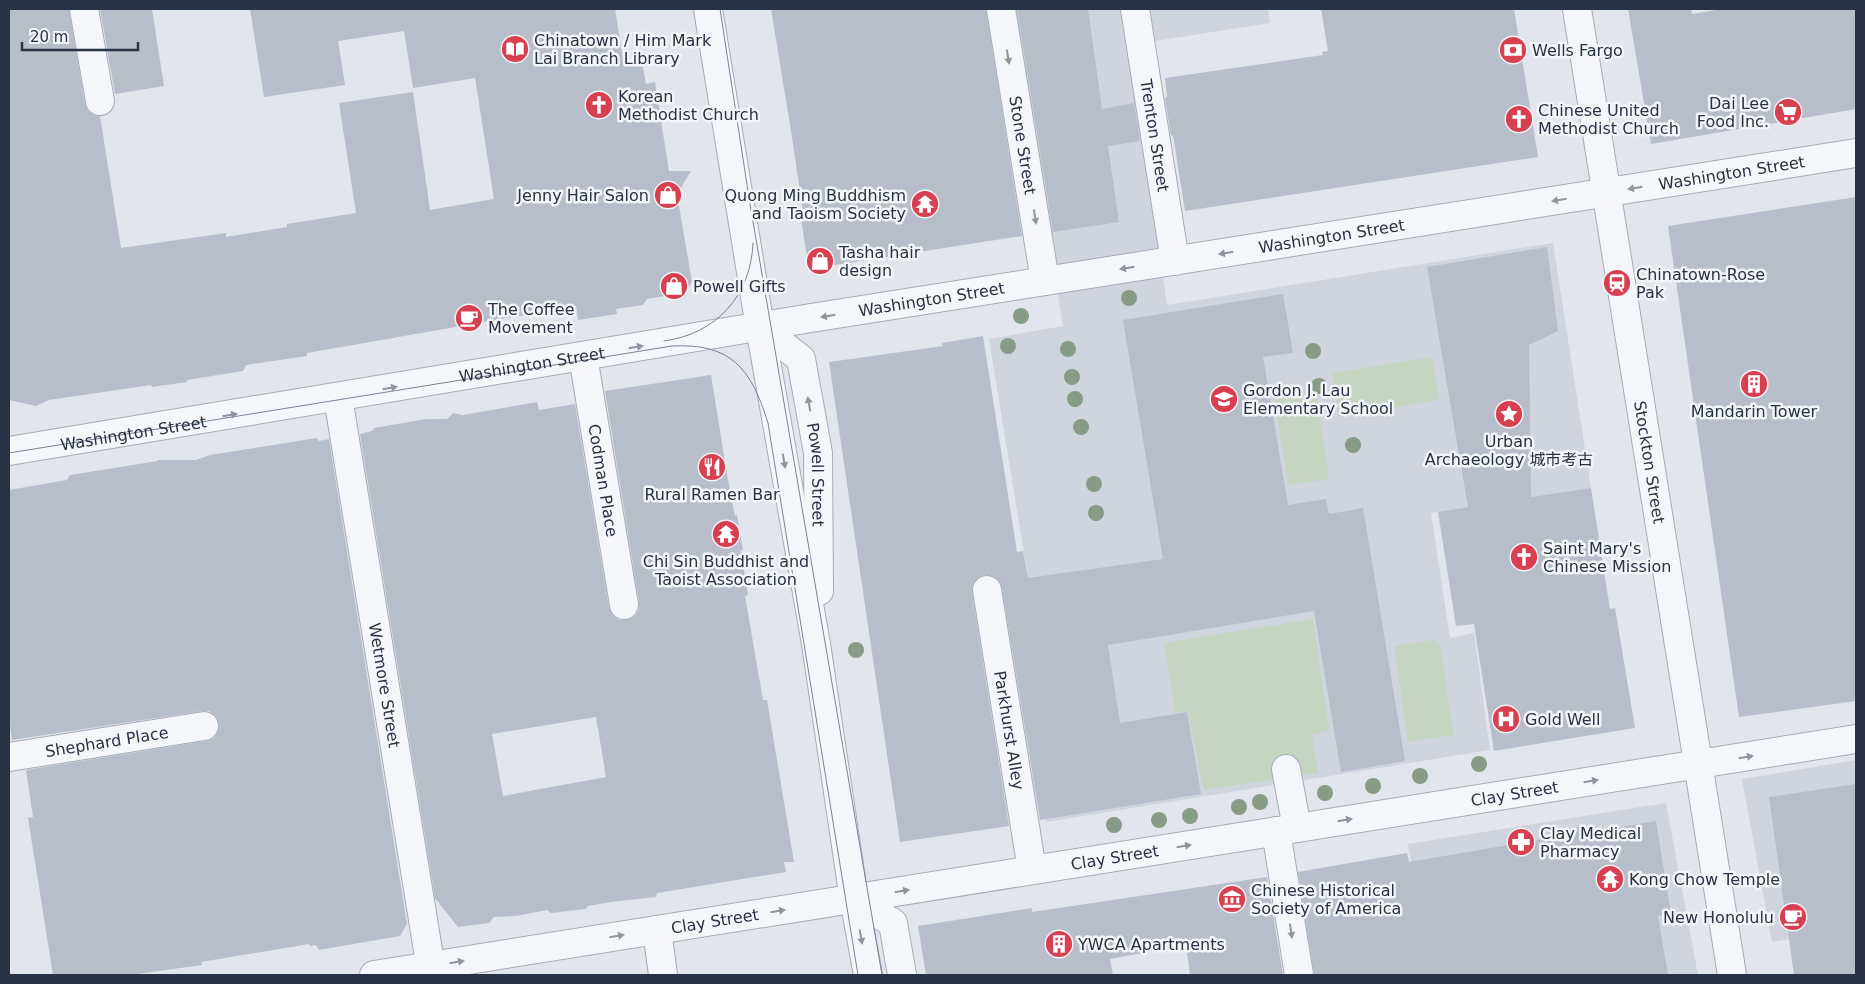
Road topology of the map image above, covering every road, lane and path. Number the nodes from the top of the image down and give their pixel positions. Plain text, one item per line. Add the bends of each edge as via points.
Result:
1 (84, 9) edge
2 (708, 9) edge
3 (1000, 9) edge
4 (1135, 9) edge
5 (1577, 9) edge
6 (100, 101) dead end
7 (1856, 153) edge
8 (1607, 192) junction
9 (1175, 261) junction
10 (1045, 281) junction
11 (760, 327) junction
12 (583, 356) junction
13 (338, 397) junction
14 (9, 451) edge
15 (987, 590) dead end
16 (624, 605) dead end
17 (816, 644) junction
18 (204, 726) dead end
19 (1856, 739) edge
20 (9, 757) edge
21 (1698, 764) junction
22 (1286, 769) dead end
23 (1286, 830) junction
24 (1032, 870) junction
25 (854, 899) junction
26 (657, 930) junction
27 (431, 971) edge
28 (374, 975) edge
29 (663, 975) edge
30 (868, 975) edge
31 (902, 975) edge
32 (1298, 975) edge
33 (1732, 975) edge

1 - 6 street
2 - 11 street, Powell Street
3 -> 10 street, Stone Street
4 - 9 street, Trenton Street
5 - 8 street, Stockton Street
7 -> 8 street, Washington Street
8 -> 9 street, Washington Street
8 - 21 street, Stockton Street
9 -> 10 street, Washington Street
10 -> 11 street, Washington Street
12 -> 11 street, Washington Street
11 -> 17 street, Powell Street
17 -> 11 street, Powell Street via 819,603 816,443 801,359
13 -> 12 street, Washington Street
12 - 16 street, Codman Place
14 -> 13 street, Washington Street
13 - 27 street, Wetmore Street
15 - 24 street, Parkhurst Alley
17 - 25 street, Powell Street
18 - 20 street, Shephard Place
21 -> 19 street, Clay Street
23 -> 21 street, Clay Street
21 - 33 street, Stockton Street
22 - 23 street
24 -> 23 street, Clay Street
23 -> 32 street
25 -> 24 street, Clay Street
26 -> 25 street, Clay Street
25 -> 30 street, Powell Street
25 - 31 street via 893,923
27 -> 26 street, Clay Street
26 - 29 street
27 - 28 street, Clay Street

